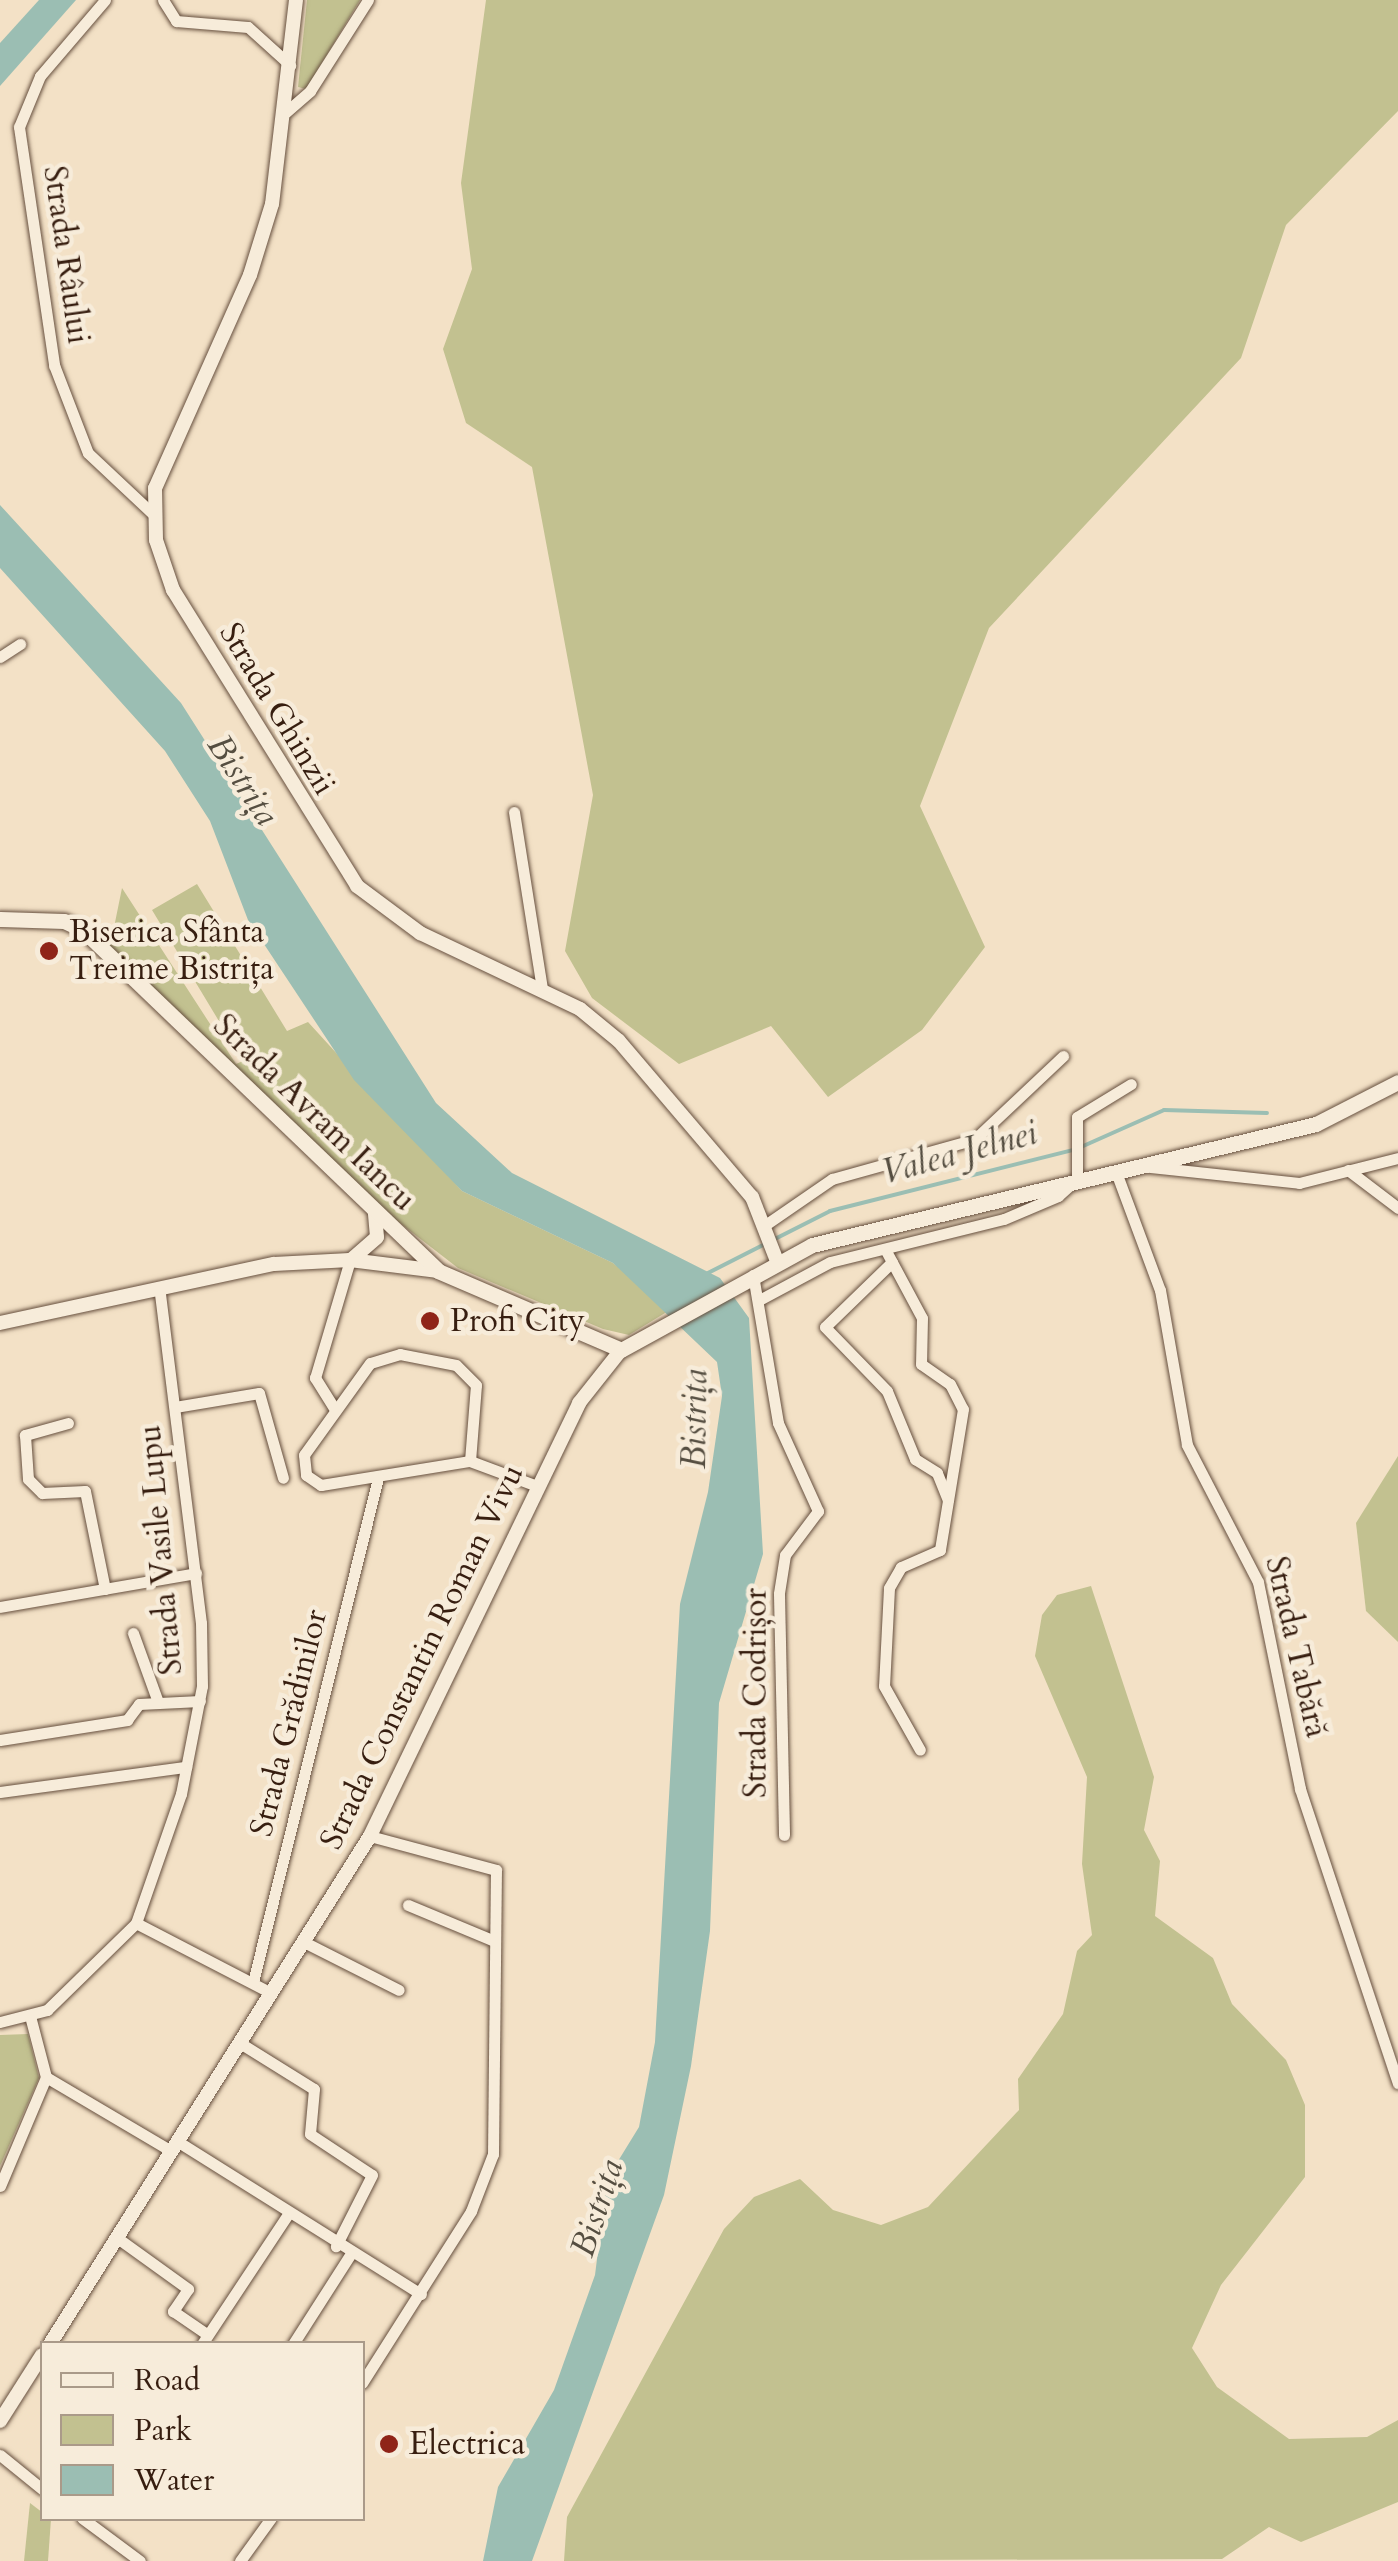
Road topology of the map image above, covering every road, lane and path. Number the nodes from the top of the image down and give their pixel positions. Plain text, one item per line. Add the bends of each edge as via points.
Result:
1 (106, 0) edge
2 (162, 0) edge
3 (296, 0) edge
4 (368, 0) edge
5 (290, 65) junction
6 (286, 112) junction
7 (152, 512) junction
8 (20, 644) dead end
9 (0, 657) edge
10 (514, 812) dead end
11 (0, 919) edge
12 (542, 989) junction
13 (1063, 1056) dead end
14 (1398, 1082) edge
15 (1131, 1084) dead end
16 (1398, 1158) edge
17 (1141, 1166) junction
18 (1348, 1170) junction
19 (1116, 1172) junction
20 (1077, 1179) junction
21 (1398, 1208) edge
22 (376, 1212) junction
23 (768, 1226) junction
24 (886, 1249) junction
25 (776, 1257) junction
26 (350, 1260) junction
27 (892, 1262) junction
28 (438, 1271) junction
29 (752, 1275) junction
30 (159, 1288) junction
31 (760, 1299) junction
32 (0, 1324) edge
33 (621, 1350) junction
34 (175, 1407) junction
35 (334, 1408) junction
36 (68, 1422) dead end
37 (470, 1461) junction
38 (282, 1478) dead end
39 (378, 1478) junction
40 (537, 1486) junction
41 (948, 1500) junction
42 (196, 1574) junction
43 (105, 1589) junction
44 (0, 1607) edge
45 (134, 1633) dead end
46 (200, 1701) junction
47 (158, 1702) junction
48 (0, 1740) edge
49 (920, 1750) dead end
50 (186, 1767) junction
51 (0, 1792) edge
52 (784, 1834) dead end
53 (370, 1836) junction
54 (408, 1905) dead end
55 (136, 1923) junction
56 (492, 1940) junction
57 (304, 1942) junction
58 (253, 1982) junction
59 (399, 1990) dead end
60 (271, 1993) junction
61 (30, 2020) junction
62 (0, 2022) edge
63 (240, 2043) junction
64 (46, 2078) junction
65 (1398, 2083) edge
66 (174, 2146) junction
67 (0, 2186) edge
68 (288, 2214) junction
69 (116, 2236) junction
70 (336, 2246) junction
71 (350, 2255) junction
72 (421, 2294) junction
73 (205, 2339) edge
74 (52, 2341) edge
75 (295, 2341) edge
76 (40, 2358) edge
77 (365, 2378) edge
78 (0, 2421) edge
79 (0, 2455) edge
80 (40, 2487) edge
81 (86, 2521) edge
82 (269, 2521) edge
83 (140, 2561) edge
84 (240, 2561) edge

1 - 7 street, Strada Râului via 40,76 19,127 54,365 88,454
2 - 5 street via 176,21 248,28
3 - 5 street, Strada Ghinzii
4 - 6 street via 310,91
5 - 6 street, Strada Ghinzii
6 - 7 street, Strada Ghinzii via 250,275 158,474
7 - 12 street, Strada Ghinzii via 173,590 357,886 420,933
8 - 9 street
10 - 12 street
11 - 22 main road, Strada Avram Iancu via 64,920 83,930
12 - 23 street, Strada Ghinzii via 619,1041
13 - 23 street via 975,1139 832,1180
14 - 17 main road via 1316,1124
15 - 20 street via 1086,1107 1073,1132
16 - 18 street
17 - 18 street via 1299,1183
17 - 19 main road
18 - 21 street
19 - 20 main road
19 - 65 street, Strada Tabără via 1160,1290 1186,1445 1258,1582 1300,1789
20 - 24 street via 1004,1219
20 - 25 main road via 882,1224
22 - 26 street via 377,1237
22 - 28 main road, Strada Avram Iancu
23 - 25 street, Strada Ghinzii
24 - 27 street
24 - 31 street via 809,1270
25 - 29 main road
26 - 28 street
26 - 30 street
26 - 35 street via 315,1378
27 - 41 street via 922,1318 920,1364 950,1384 963,1408
27 - 41 street via 825,1327 886,1391 915,1459 937,1472
28 - 33 main road
29 - 31 street, Strada Codrișor
29 - 33 main road
30 - 32 street
30 - 34 street, Strada Vasile Lupu
31 - 52 street, Strada Codrișor via 778,1423 818,1511 785,1555 779,1594
33 - 40 street, Strada Constantin Roman Vivu via 578,1403
34 - 38 street via 265,1397
34 - 42 street, Strada Vasile Lupu
35 - 37 street via 382,1356 456,1366 476,1385
35 - 39 street via 309,1440 306,1474 321,1485
36 - 43 street via 25,1435 28,1479 42,1494 85,1490
37 - 39 street
37 - 40 street
39 - 58 street, Strada Grădinilor
40 - 53 street, Strada Constantin Roman Vivu
41 - 49 street via 940,1550 901,1567 889,1588 884,1686
42 - 43 street
42 - 46 street, Strada Vasile Lupu
43 - 44 street
45 - 47 street
46 - 47 street
46 - 50 street, Strada Vasile Lupu
47 - 48 street via 136,1705 127,1720
50 - 51 street
50 - 55 street, Strada Vasile Lupu
53 - 56 street via 494,1866
53 - 57 street, Strada Constantin Roman Vivu
54 - 56 street
55 - 58 street
55 - 61 street, Strada Vasile Lupu via 86,1980
56 - 72 street via 492,2166
57 - 59 street
57 - 60 street, Strada Constantin Roman Vivu
58 - 60 street
60 - 63 street, Strada Constantin Roman Vivu
61 - 62 street
61 - 64 street
63 - 66 street, Strada Constantin Roman Vivu
63 - 70 street via 314,2089 310,2134 372,2175
64 - 66 street
64 - 67 street
66 - 68 street
66 - 69 street, Strada Constantin Roman Vivu
68 - 70 street
68 - 73 street
69 - 73 street via 188,2290 173,2311
69 - 74 street, Strada Constantin Roman Vivu
70 - 71 street
71 - 72 street
71 - 75 street
72 - 77 street
76 - 78 street
79 - 80 street
81 - 83 street
82 - 84 street

